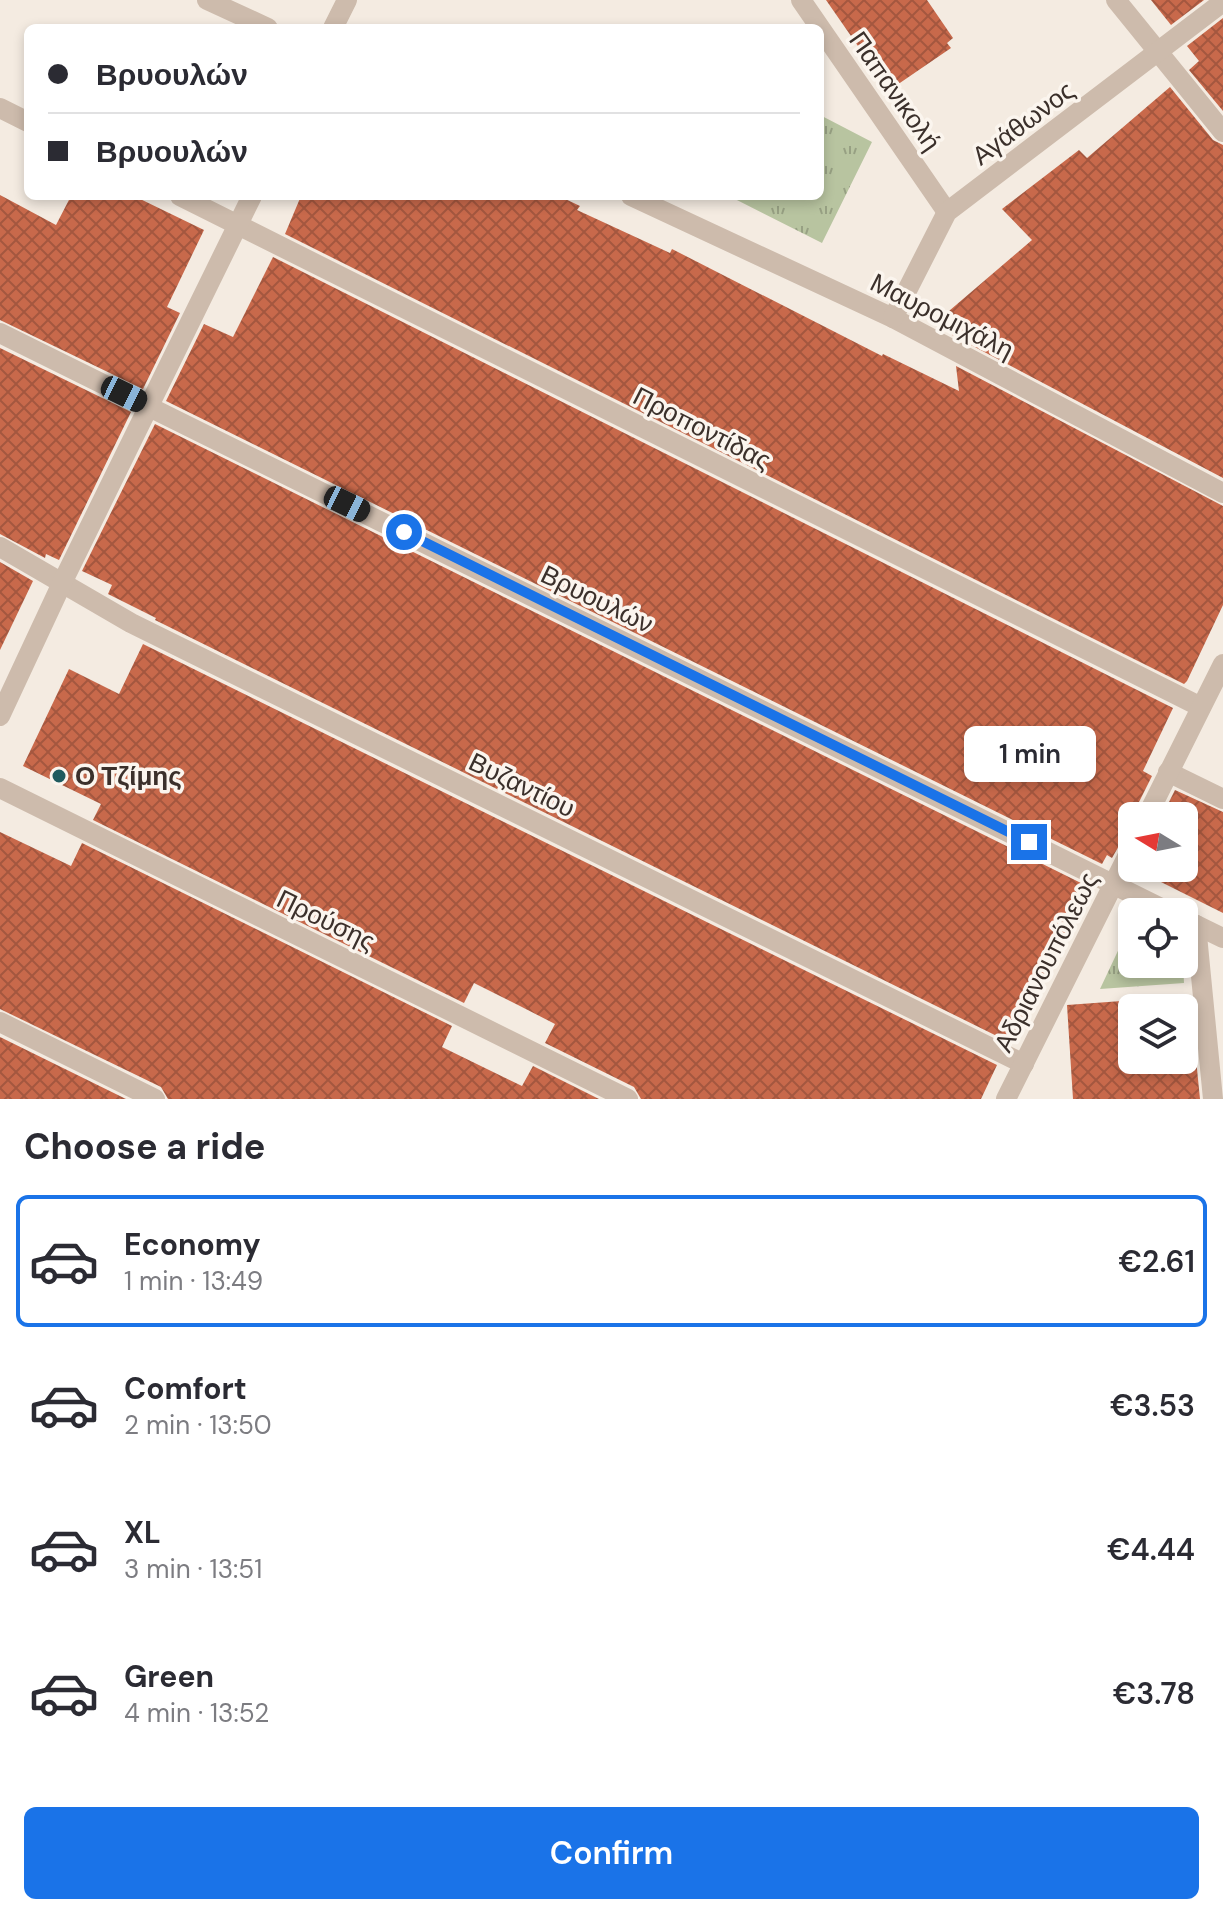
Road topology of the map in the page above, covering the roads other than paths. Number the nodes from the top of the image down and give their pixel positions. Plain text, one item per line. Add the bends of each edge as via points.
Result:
1 (207, 0) edge
2 (347, 0) edge
3 (801, 0) edge
4 (1116, 0) edge
5 (1223, 2) edge
6 (259, 24) edge
7 (335, 24) edge
8 (818, 24) edge
9 (824, 33) edge
10 (1158, 53) junction
11 (0, 108) edge
12 (24, 120) edge
13 (1223, 132) edge
14 (188, 200) edge
15 (250, 200) edge
16 (640, 200) edge
17 (947, 212) junction
18 (238, 224) junction
19 (893, 318) junction
20 (0, 333) edge
21 (149, 406) junction
22 (1223, 493) edge
23 (0, 547) edge
24 (63, 581) junction
25 (1223, 664) edge
26 (1201, 707) junction
27 (0, 716) edge
28 (1168, 772) junction
29 (0, 788) edge
30 (1223, 799) edge
31 (1154, 802) edge
32 (1118, 876) edge
33 (1114, 884) junction
34 (1142, 898) edge
35 (1198, 926) edge
36 (1223, 938) edge
37 (1197, 978) edge
38 (0, 1022) edge
39 (1024, 1064) junction
40 (155, 1099) edge
41 (628, 1099) edge
42 (1006, 1099) edge
43 (1213, 1099) edge

1 - 6 street
2 - 7 street
3 - 8 street, Παπανικολή
4 - 10 street
5 - 10 street, Αγάθωνος
9 - 17 street, Παπανικολή
10 - 13 street
10 - 17 street, Αγάθωνος
11 - 12 street
14 - 18 street, Προποντίδας
15 - 18 street
16 - 19 street, Μαυρομιχάλη
17 - 19 street, Αγάθωνος
18 - 21 street
18 - 26 street, Προποντίδας
19 - 22 street, Μαυρομιχάλη
20 - 21 street, Βρυουλών
21 - 24 street
21 - 33 street, Βρυουλών
23 - 24 street, Βυζαντίου
24 - 27 street
24 - 39 street, Βυζαντίου via 131,623
25 - 26 street
26 - 28 street
28 - 30 street
28 - 31 street
29 - 41 street, Προύσης
32 - 33 street, Αδριανουπόλεως
33 - 34 street, Βρυουλών
33 - 39 street, Αδριανουπόλεως
35 - 36 street
37 - 43 street
38 - 40 street
39 - 42 street, Αδριανουπόλεως

